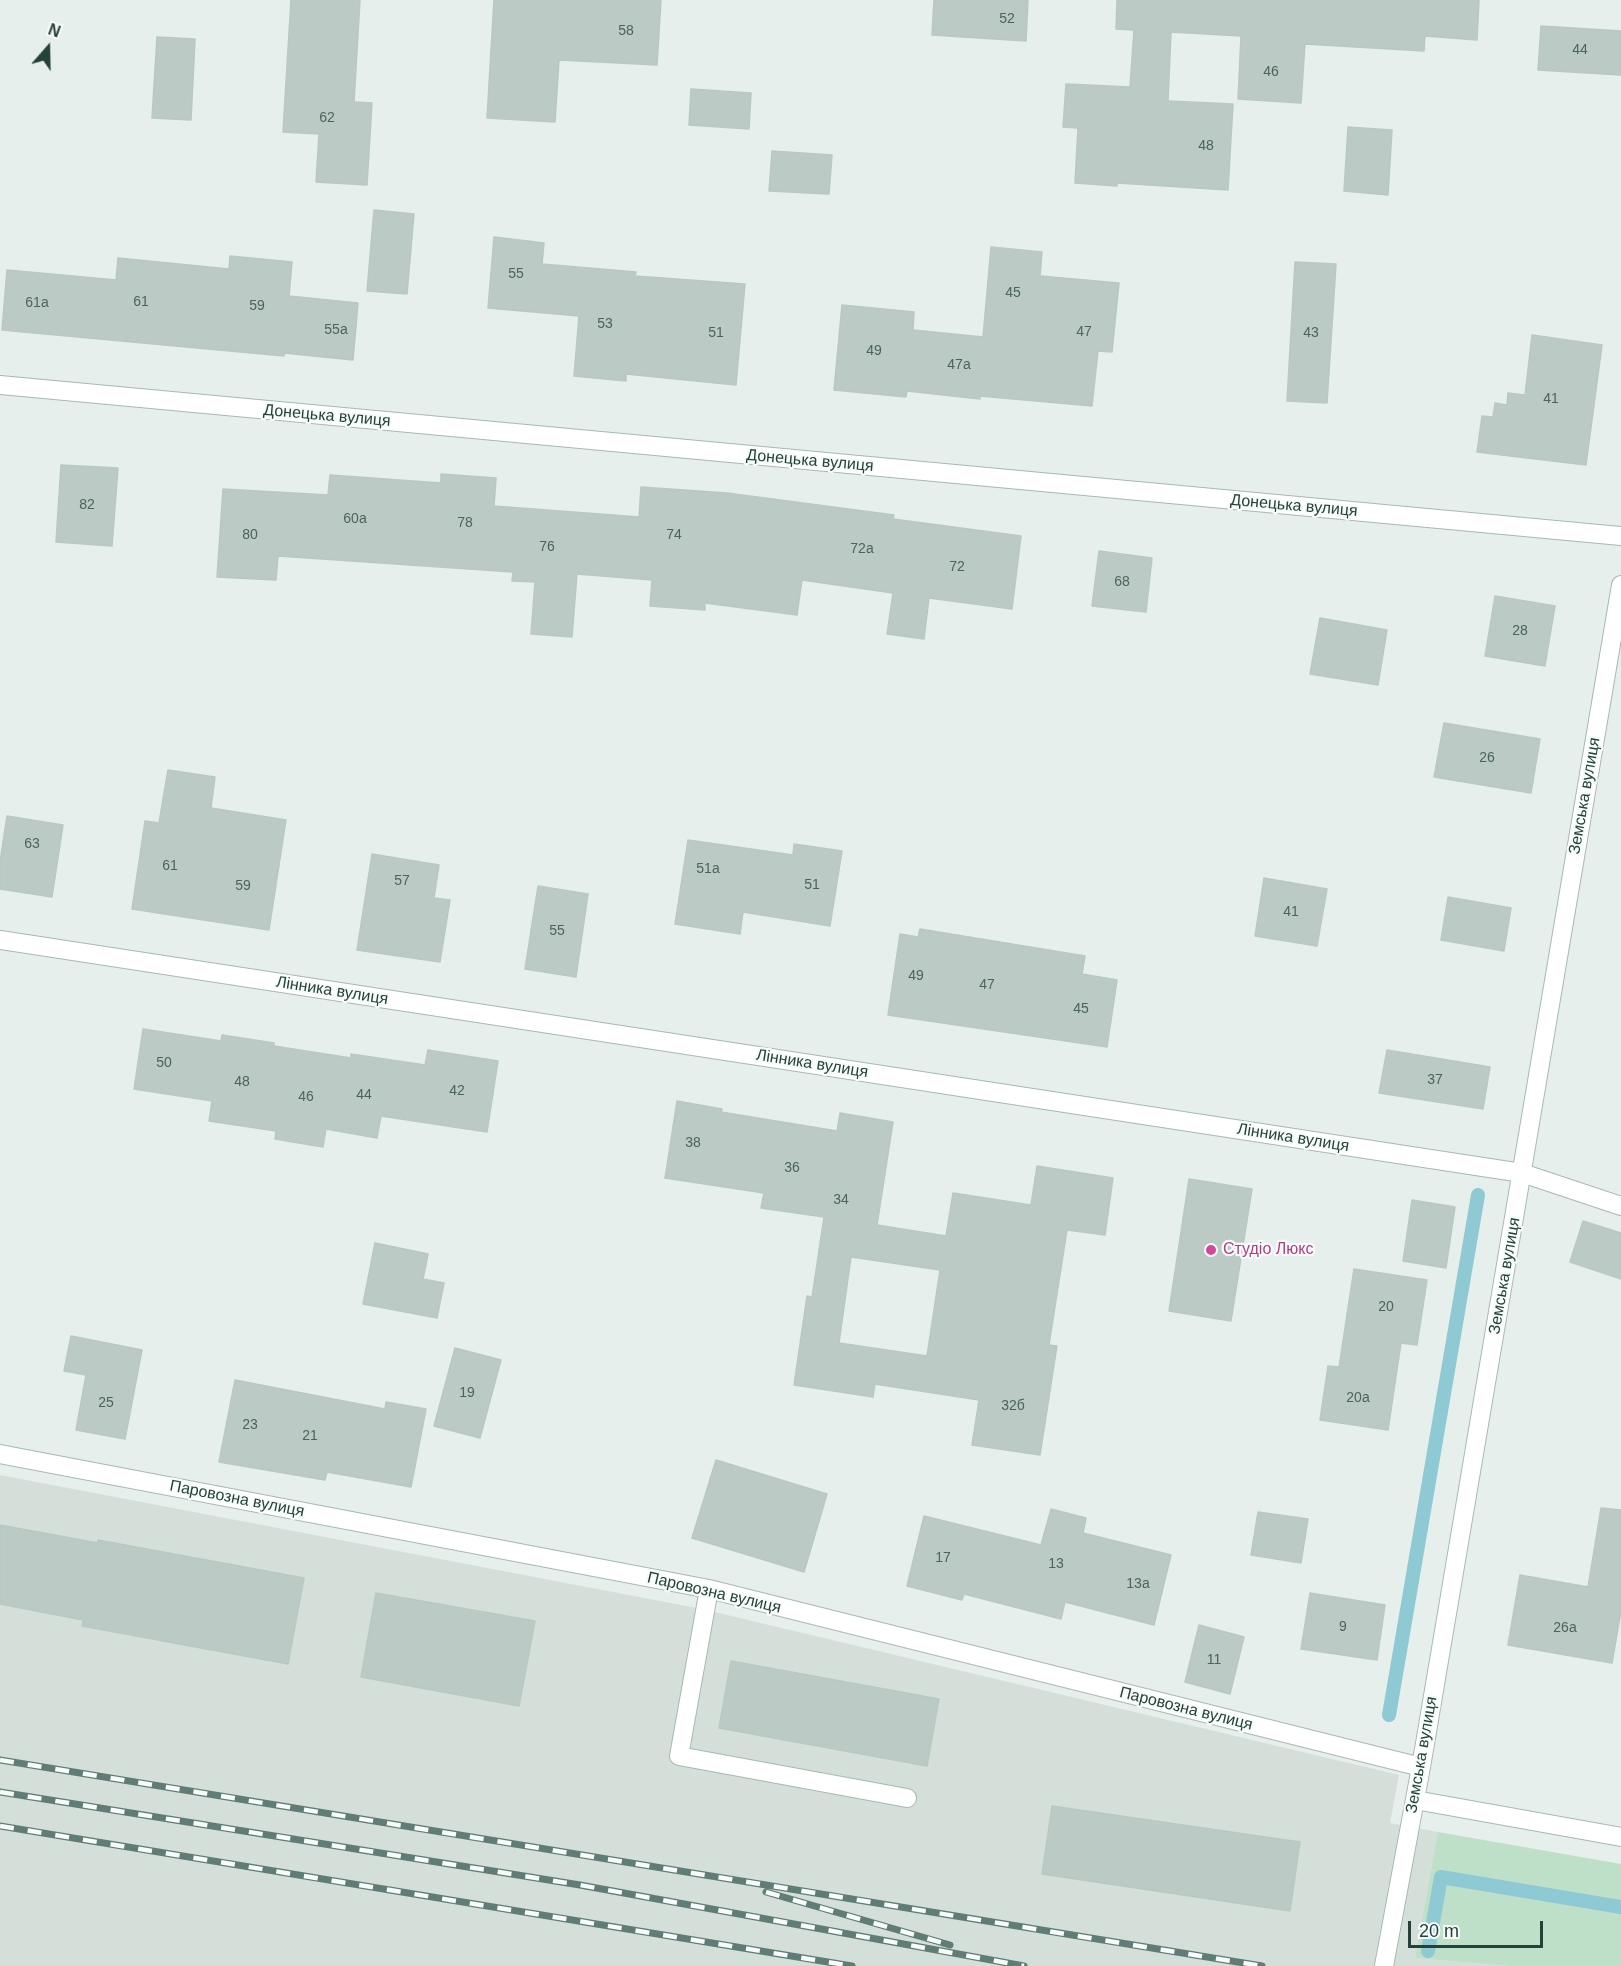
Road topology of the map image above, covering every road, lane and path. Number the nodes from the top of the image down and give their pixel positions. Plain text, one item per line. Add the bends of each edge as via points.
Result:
1 (0, 386) edge
2 (1621, 536) edge
3 (1621, 585) edge
4 (0, 940) edge
5 (1522, 1173) junction
6 (1621, 1206) edge
7 (0, 1454) edge
8 (709, 1590) junction
9 (1420, 1767) junction
10 (907, 1798) dead end
11 (1414, 1800) junction
12 (1621, 1837) edge
13 (1384, 1966) edge

1 - 2 street, Донецька вулиця
3 - 5 street, Земська вулиця
4 - 5 street, Лінника вулиця
5 - 6 street, Лінника вулиця
5 - 9 street, Земська вулиця
7 - 8 street, Паровозна вулиця
8 - 9 street, Паровозна вулиця
8 - 10 street via 679,1756
9 - 11 street, Земська вулиця
11 - 12 street
11 - 13 street, Земська вулиця

